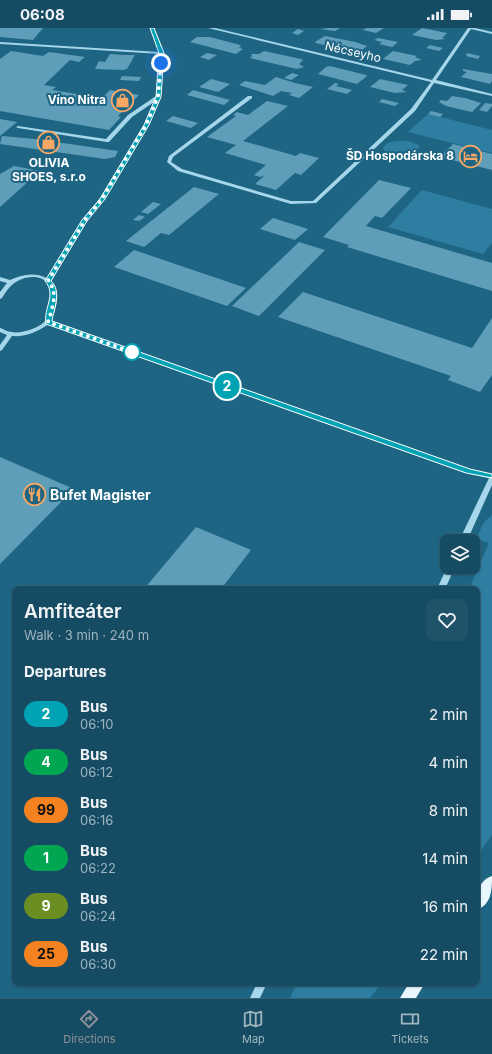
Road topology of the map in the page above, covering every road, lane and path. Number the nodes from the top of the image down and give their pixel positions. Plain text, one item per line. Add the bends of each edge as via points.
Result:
1 (152, 28) edge
2 (210, 28) edge
3 (470, 28) edge
4 (492, 33) edge
5 (2, 44) edge
6 (162, 53) junction
7 (433, 81) junction
8 (492, 95) edge
9 (158, 97) junction
10 (250, 97) dead end
11 (18, 127) dead end
12 (0, 279) edge
13 (48, 281) junction
14 (10, 282) junction
15 (0, 297) edge
16 (48, 322) junction
17 (0, 330) edge
18 (10, 335) junction
19 (0, 349) edge
20 (492, 477) edge
21 (466, 534) edge
22 (448, 574) edge
23 (442, 586) edge
24 (492, 882) edge
25 (480, 898) edge
26 (261, 986) edge
27 (416, 986) edge
28 (255, 998) edge
29 (407, 998) edge

1 - 6 street
2 - 7 street, Nécseyho
3 - 4 street
3 - 7 street
5 - 6 street
6 - 9 street
7 - 8 street, Nécseyho
7 - 10 street via 413,110 314,202 291,203 180,170 169,162 170,156
9 - 11 street via 130,116 107,141
9 - 13 street via 146,125 102,199 85,220
12 - 14 street
13 - 14 street via 40,276 30,275 18,277
13 - 16 street via 52,284 54,293
14 - 15 street
16 - 18 street via 24,335
16 - 20 street via 468,472
17 - 18 street
18 - 19 street
20 - 21 street
22 - 23 street
24 - 25 main road
26 - 28 street
27 - 29 main road

